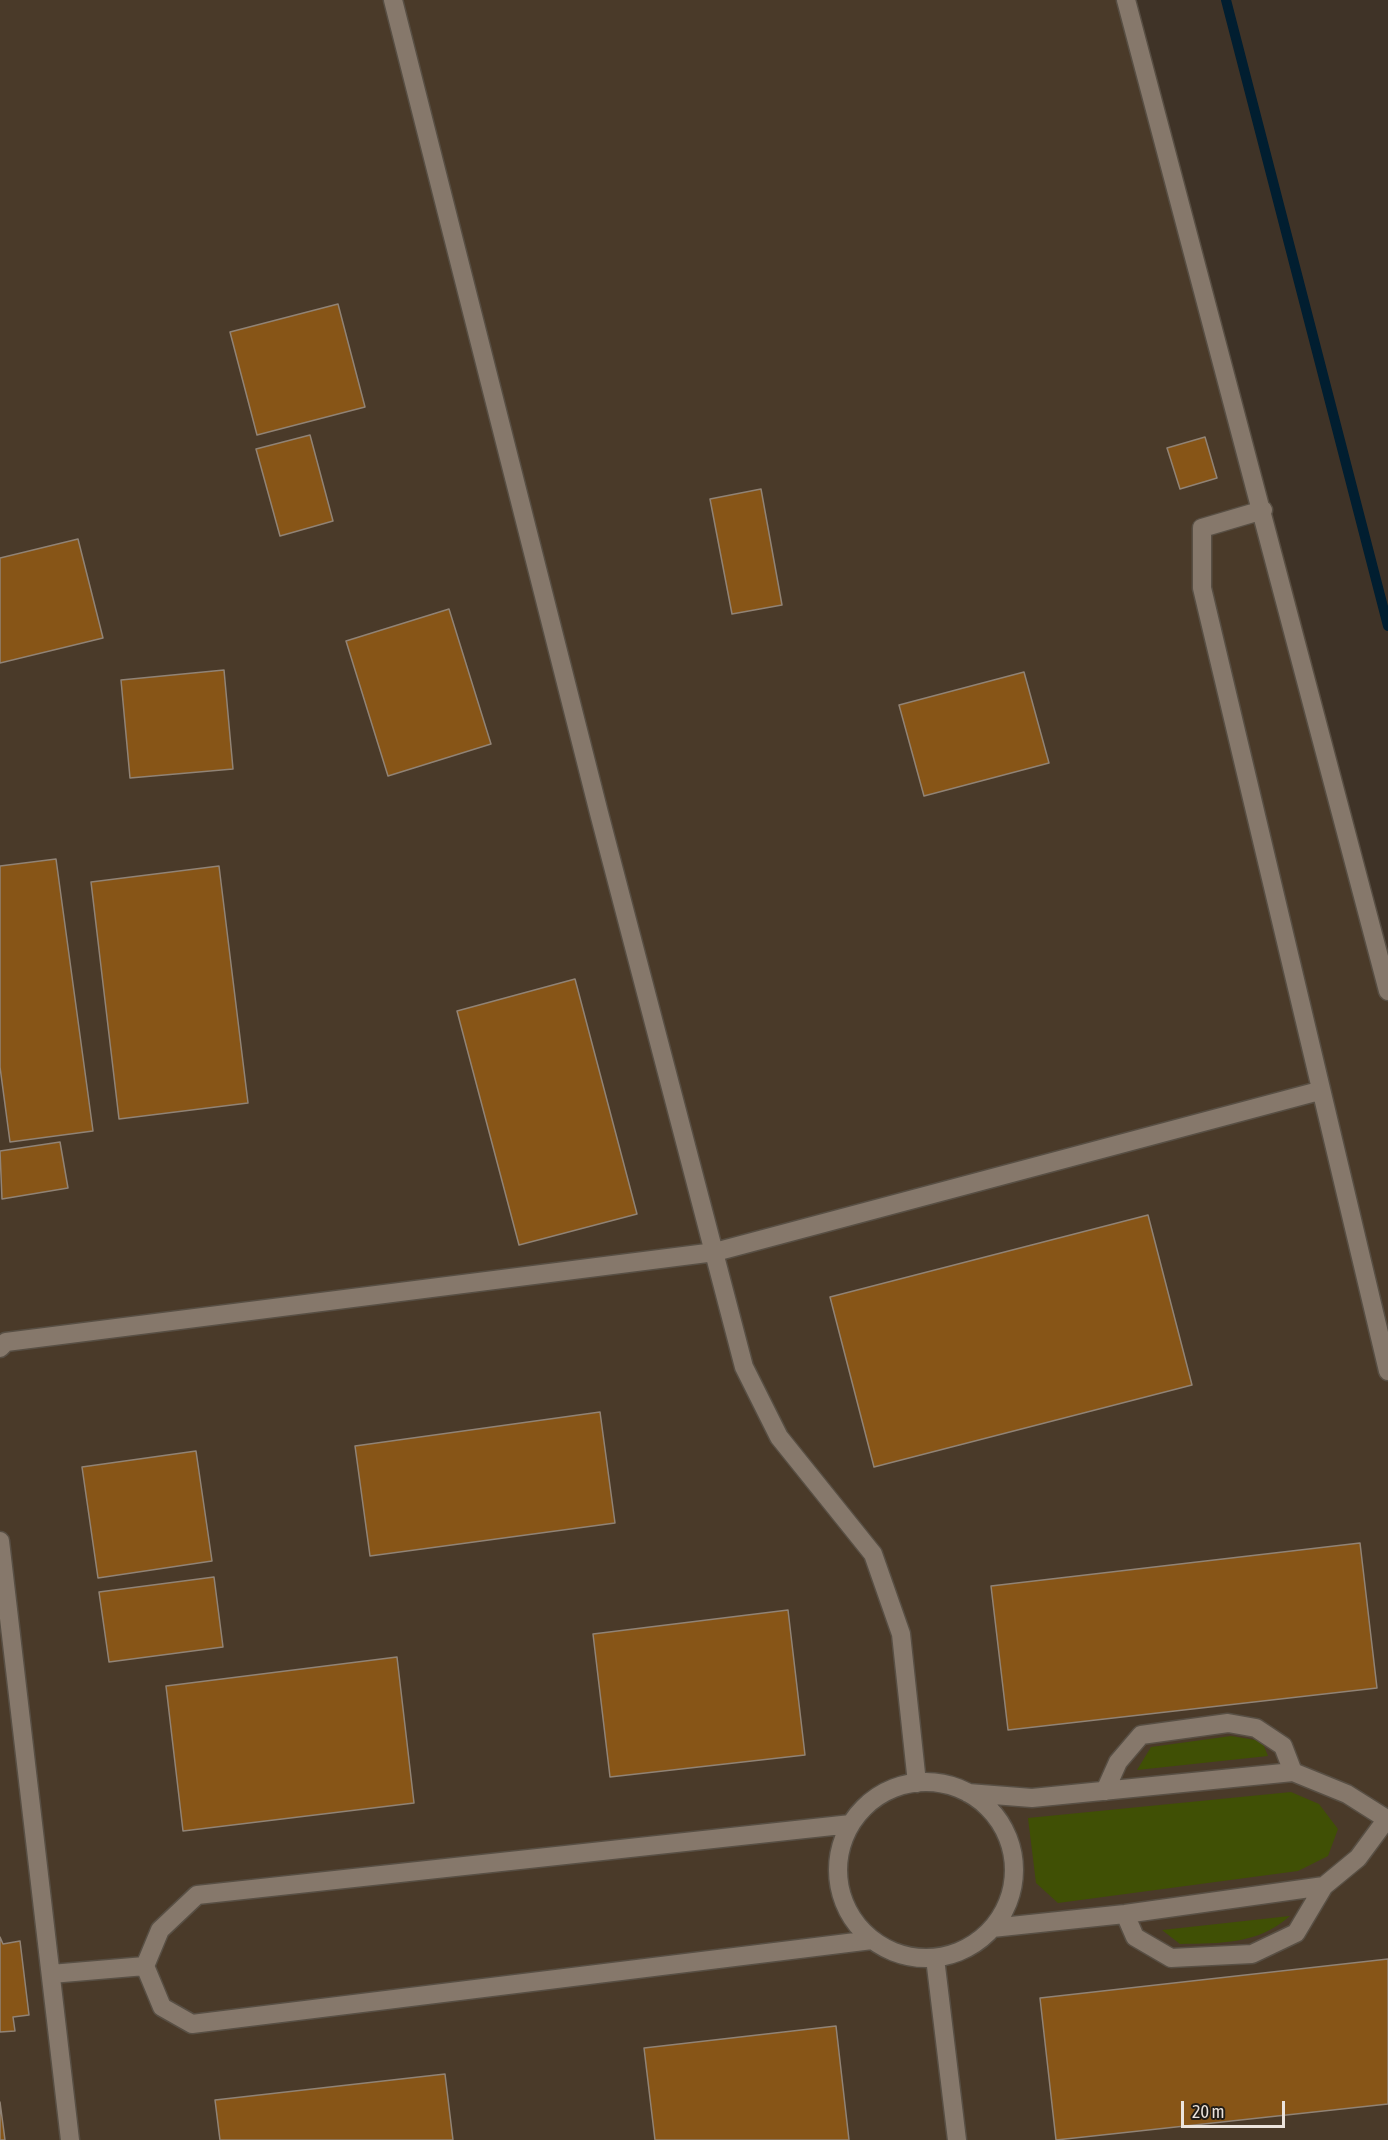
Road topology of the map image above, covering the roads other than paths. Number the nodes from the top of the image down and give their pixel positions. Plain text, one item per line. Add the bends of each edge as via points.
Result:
1 (393, 0) edge
2 (1126, 0) edge
3 (1263, 510) junction
4 (1388, 991) edge
5 (1319, 1091) junction
6 (716, 1252) junction
7 (0, 1348) edge
8 (1388, 1371) edge
9 (0, 1541) edge
10 (1293, 1772) junction
11 (917, 1783) junction
12 (1105, 1791) junction
13 (968, 1793) junction
14 (1387, 1820) edge
15 (851, 1824) junction
16 (1324, 1886) junction
17 (1125, 1914) junction
18 (992, 1928) junction
19 (872, 1941) junction
20 (935, 1958) junction
21 (145, 1966) junction
22 (51, 1974) junction
23 (70, 2140) edge
24 (957, 2140) edge

1 - 6 lane
2 - 3 lane
3 - 4 lane
3 - 5 lane via 1202,528 1202,588
5 - 6 lane
5 - 8 lane
6 - 7 lane via 6,1342
6 - 11 lane via 744,1367 779,1437 873,1554 901,1634
9 - 22 lane
10 - 12 lane
10 - 12 lane via 1283,1746 1256,1728 1228,1723 1141,1736 1118,1762
10 - 14 lane via 1347,1794
11 - 13 lane via 943,1784
11 - 15 lane via 868,1803
12 - 13 lane via 1032,1798
13 - 18 lane via 1004,1830 1012,1855 1013,1881 1006,1906
14 - 16 lane via 1358,1858
15 - 19 lane via 840,1848 838,1874 842,1899 854,1922
15 - 21 lane via 198,1895 160,1930
16 - 17 lane
16 - 17 lane via 1296,1933 1252,1954 1171,1958 1135,1937
17 - 18 lane
18 - 20 lane via 976,1943
19 - 20 lane via 913,1958
19 - 21 lane via 192,2024 162,2007
20 - 24 lane
21 - 22 lane
22 - 23 lane

